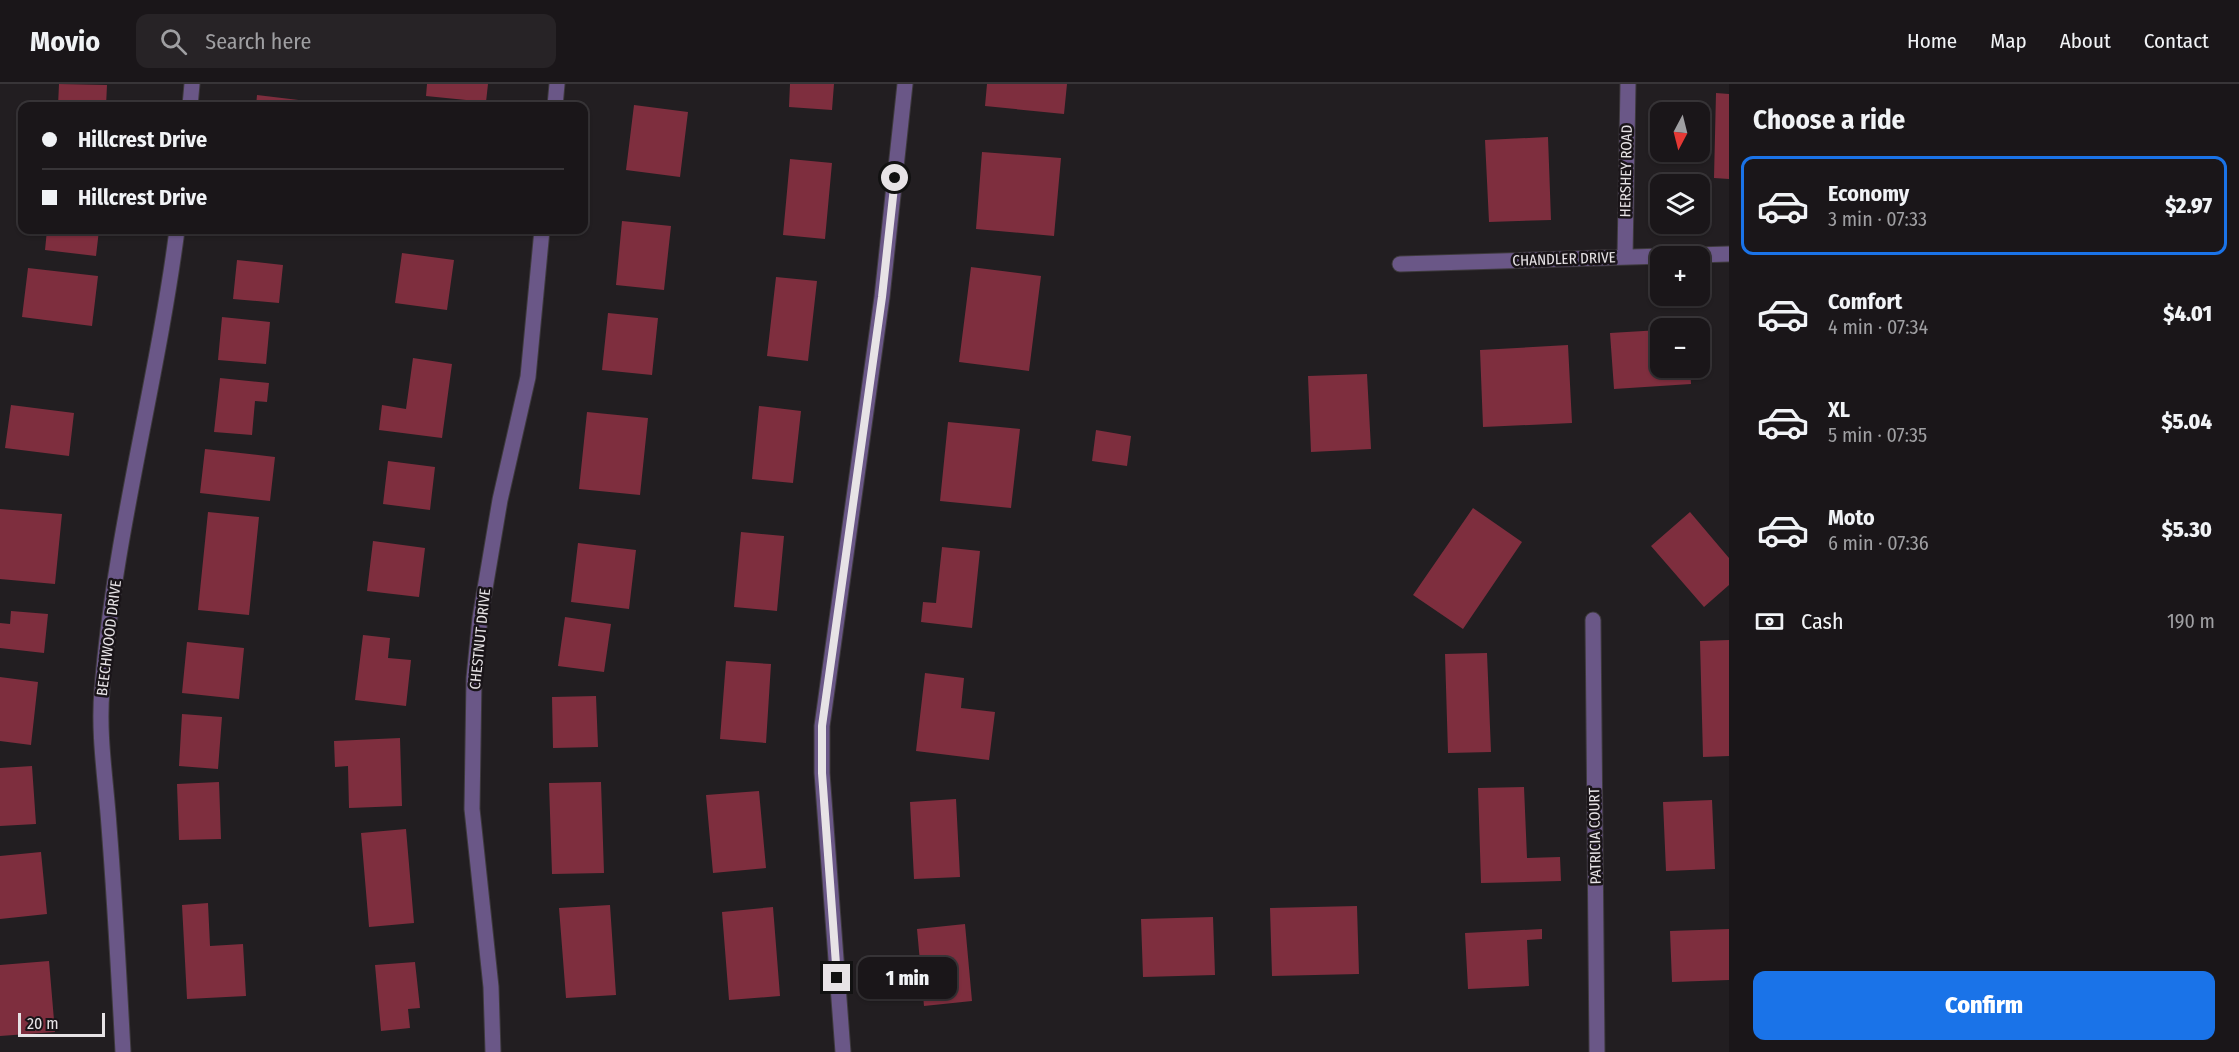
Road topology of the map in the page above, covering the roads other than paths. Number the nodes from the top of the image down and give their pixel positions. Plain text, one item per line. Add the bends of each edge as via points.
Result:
1 (192, 84) edge
2 (557, 84) edge
3 (905, 84) edge
4 (1628, 84) edge
5 (190, 102) edge
6 (555, 102) edge
7 (176, 234) edge
8 (542, 234) edge
9 (1729, 254) edge
10 (1625, 257) junction
11 (1400, 264) dead end
12 (1593, 620) dead end
13 (123, 1052) edge
14 (493, 1052) edge
15 (843, 1052) edge
16 (1597, 1052) edge

1 - 5 street
2 - 6 street
3 - 15 street via 882,297 822,726 822,773
4 - 10 street, HERSHEY ROAD
7 - 13 street, BEECHWOOD DRIVE via 156,366 125,516 101,693
8 - 14 street, CHESTNUT DRIVE via 528,377 500,500 474,678 472,809 491,987
9 - 10 street, CHANDLER DRIVE
10 - 11 street, CHANDLER DRIVE
12 - 16 street, PATRICIA COURT

